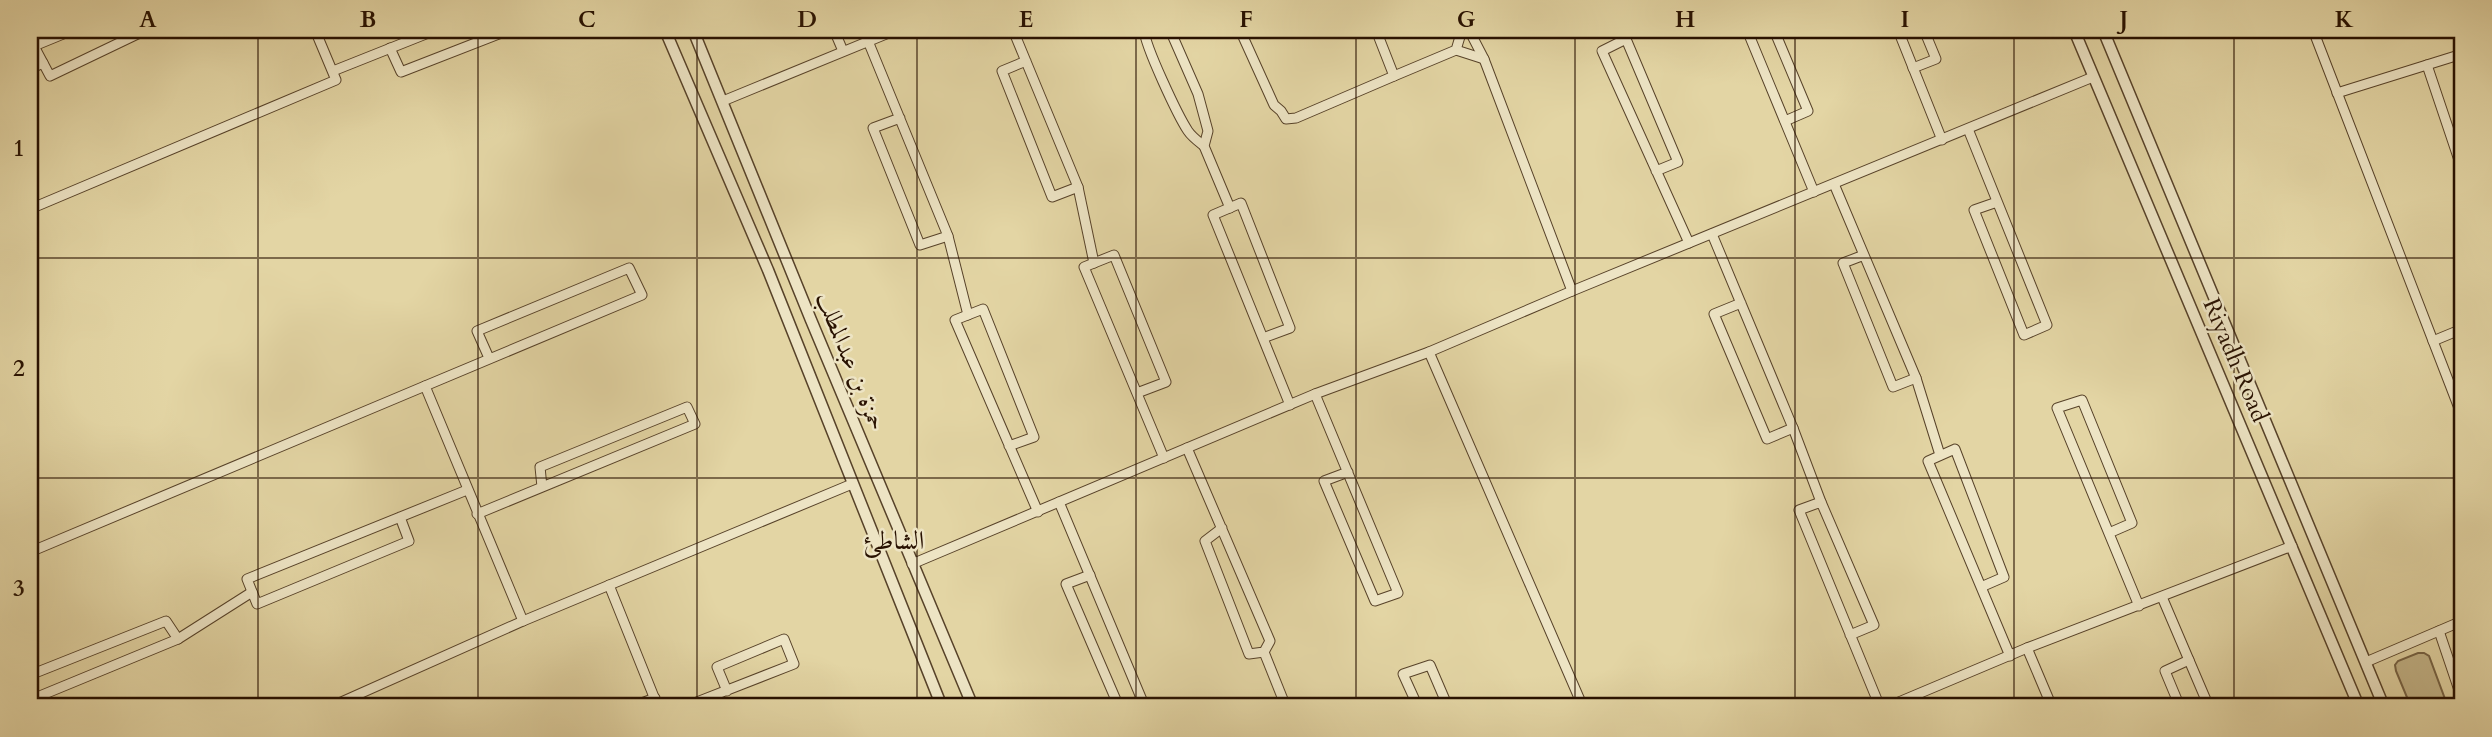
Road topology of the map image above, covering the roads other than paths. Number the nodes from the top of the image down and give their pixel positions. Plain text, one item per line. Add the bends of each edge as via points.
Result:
1 (73, 30) edge
2 (146, 30) edge
3 (315, 30) edge
4 (436, 30) edge
5 (509, 30) edge
6 (665, 30) edge
7 (694, 30) edge
8 (834, 30) edge
9 (896, 30) edge
10 (1013, 30) edge
11 (1144, 30) edge
12 (1170, 30) edge
13 (1240, 30) edge
14 (1376, 30) edge
15 (1462, 30) edge
16 (1469, 30) edge
17 (1747, 30) edge
18 (1774, 30) edge
19 (1898, 30) edge
20 (1924, 30) edge
21 (2074, 30) edge
22 (2103, 30) edge
23 (2313, 30) edge
24 (1625, 35) edge
25 (868, 41) junction
26 (390, 48) junction
27 (1456, 50) junction
28 (843, 51) junction
29 (2462, 54) edge
30 (1484, 59) junction
31 (1026, 61) junction
32 (43, 63) junction
33 (2427, 65) junction
34 (1913, 68) junction
35 (30, 69) edge
36 (333, 71) junction
37 (1394, 76) junction
38 (2093, 77) junction
39 (2337, 93) junction
40 (723, 100) junction
41 (900, 118) junction
42 (1785, 121) junction
43 (1968, 129) junction
44 (1942, 140) junction
45 (1204, 146) junction
46 (2462, 169) edge
47 (1656, 172) junction
48 (1834, 184) junction
49 (1078, 187) junction
50 (1814, 192) junction
51 (1997, 202) junction
52 (1230, 208) junction
53 (30, 209) edge
54 (1712, 234) junction
55 (948, 236) junction
56 (1689, 243) junction
57 (1864, 255) junction
58 (1094, 263) junction
59 (791, 269) junction
60 (768, 270) junction
61 (1572, 291) junction
62 (1741, 303) junction
63 (968, 315) junction
64 (811, 320) junction
65 (788, 321) junction
66 (2462, 329) edge
67 (1263, 338) junction
68 (2433, 341) junction
69 (1429, 352) junction
70 (489, 358) junction
71 (1916, 378) junction
72 (425, 386) junction
73 (1137, 393) junction
74 (1315, 394) junction
75 (1290, 405) junction
76 (2462, 416) edge
77 (1793, 428) junction
78 (1009, 446) junction
79 (1187, 448) junction
80 (1940, 455) junction
81 (1164, 458) junction
82 (1348, 472) junction
83 (852, 484) junction
84 (542, 487) junction
85 (467, 490) junction
86 (1059, 502) junction
87 (1822, 502) junction
88 (1038, 512) junction
89 (477, 514) junction
90 (400, 517) junction
91 (1222, 528) junction
92 (2109, 533) junction
93 (2292, 546) junction
94 (30, 552) edge
95 (912, 564) junction
96 (1090, 575) junction
97 (609, 585) junction
98 (1981, 587) junction
99 (253, 592) junction
100 (2162, 597) junction
101 (2139, 606) junction
102 (523, 621) junction
103 (2462, 621) edge
104 (2439, 631) junction
105 (1850, 635) junction
106 (178, 639) junction
107 (2027, 648) junction
108 (1264, 652) junction
109 (2010, 656) junction
110 (2189, 660) junction
111 (2366, 663) junction
112 (30, 676) edge
113 (727, 691) junction
114 (2462, 699) edge
115 (30, 700) edge
116 (657, 703) edge
117 (1905, 704) edge
118 (330, 707) edge
119 (631, 707) edge
120 (684, 707) edge
121 (942, 707) edge
122 (973, 707) edge
123 (1120, 707) edge
124 (1286, 707) edge
125 (1418, 707) edge
126 (1448, 707) edge
127 (1583, 707) edge
128 (1880, 707) edge
129 (1887, 707) edge
130 (2052, 707) edge
131 (2180, 707) edge
132 (2210, 707) edge
133 (2358, 707) edge
134 (2384, 707) edge

1 - 32 street via 34,46
2 - 32 street via 50,76
3 - 36 street
4 - 26 street
5 - 26 street via 401,72
6 - 60 street, حمزة بن عبدالمطلب
7 - 40 street, حمزة بن عبدالمطلب
8 - 28 street
9 - 25 street
10 - 31 street
11 - 45 street via 1189,132
12 - 45 street via 1198,94 1208,131
13 - 37 street via 1274,105 1286,119
14 - 37 street
15 - 27 street
16 - 30 street
17 - 42 street
18 - 42 street via 1808,111
19 - 34 street
20 - 34 street via 1936,59
21 - 38 street, Riyadh Road
22 - 111 street
23 - 39 street
24 - 47 street via 1602,51
24 - 47 street via 1678,162
25 - 28 street
25 - 41 street
26 - 36 street
27 - 30 street
27 - 37 street
28 - 40 street
29 - 33 street
30 - 61 street
31 - 49 street
31 - 49 street via 1002,71 1052,197
32 - 35 street
33 - 39 street
33 - 46 street
34 - 44 street
36 - 53 street via 336,80
38 - 43 street
38 - 93 street, Riyadh Road
39 - 68 street
40 - 59 street, حمزة بن عبدالمطلب
41 - 55 street
41 - 55 street via 873,128 919,245
42 - 50 street
43 - 44 street
43 - 51 street
44 - 48 street
45 - 52 street
47 - 56 street
48 - 50 street
48 - 57 street
49 - 58 street
50 - 54 street
51 - 51 street via 2047,325 2024,335 1974,210
52 - 67 street via 1213,215
52 - 67 street via 1241,203 1290,328
54 - 56 street
54 - 62 street
55 - 63 street
56 - 61 street
57 - 71 street
57 - 71 street via 1843,263 1893,387
58 - 73 street via 1084,267
58 - 73 street via 1114,255 1166,382
59 - 60 street
59 - 64 street, حمزة بن عبدالمطلب
60 - 65 street, حمزة بن عبدالمطلب
61 - 69 street
62 - 77 street
62 - 77 street via 1714,314 1767,439
63 - 78 street via 955,320
63 - 78 street via 983,309 1034,437
64 - 65 street
64 - 95 street, حمزة بن عبدالمطلب
65 - 83 street, حمزة بن عبدالمطلب
66 - 68 street
67 - 75 street
68 - 76 street
69 - 74 street
69 - 127 street
70 - 70 street via 642,295 629,268 477,331
70 - 72 street
71 - 80 street
72 - 85 street
72 - 94 street
73 - 81 street
74 - 75 street
74 - 82 street
75 - 79 street
77 - 87 street
78 - 88 street
79 - 81 street
79 - 91 street
80 - 98 street via 1928,461
80 - 98 street via 1955,449 2004,577
81 - 86 street
82 - 82 street via 1398,593 1375,601 1324,481
83 - 97 street
83 - 121 street, حمزة بن عبدالمطلب
84 - 84 street via 695,424 687,407 540,467
84 - 89 street
85 - 89 street
85 - 90 street
86 - 88 street
86 - 96 street
87 - 105 street via 1799,510
87 - 105 street via 1874,625
88 - 95 street
89 - 102 street
90 - 99 street via 247,579
90 - 99 street via 409,541 257,604
91 - 108 street via 1270,641
91 - 108 street via 1206,541 1249,654
92 - 92 street via 2057,408 2082,400 2132,523
92 - 101 street
93 - 100 street
93 - 133 street, Riyadh Road
95 - 122 street, حمزة بن عبدالمطلب
96 - 123 street via 1142,700
96 - 123 street via 1066,584
97 - 102 street
97 - 116 street
98 - 109 street
99 - 106 street
100 - 101 street
100 - 110 street
101 - 107 street
102 - 118 street
103 - 104 street
104 - 111 street
104 - 114 street
105 - 128 street
106 - 112 street via 166,621
106 - 115 street
107 - 109 street
107 - 130 street
108 - 124 street
109 - 117 street
110 - 131 street via 2165,671
110 - 132 street
111 - 134 street
113 - 113 street via 794,664 784,639 717,667
113 - 120 street
116 - 119 street
117 - 129 street
125 - 126 street via 1404,674 1430,665

